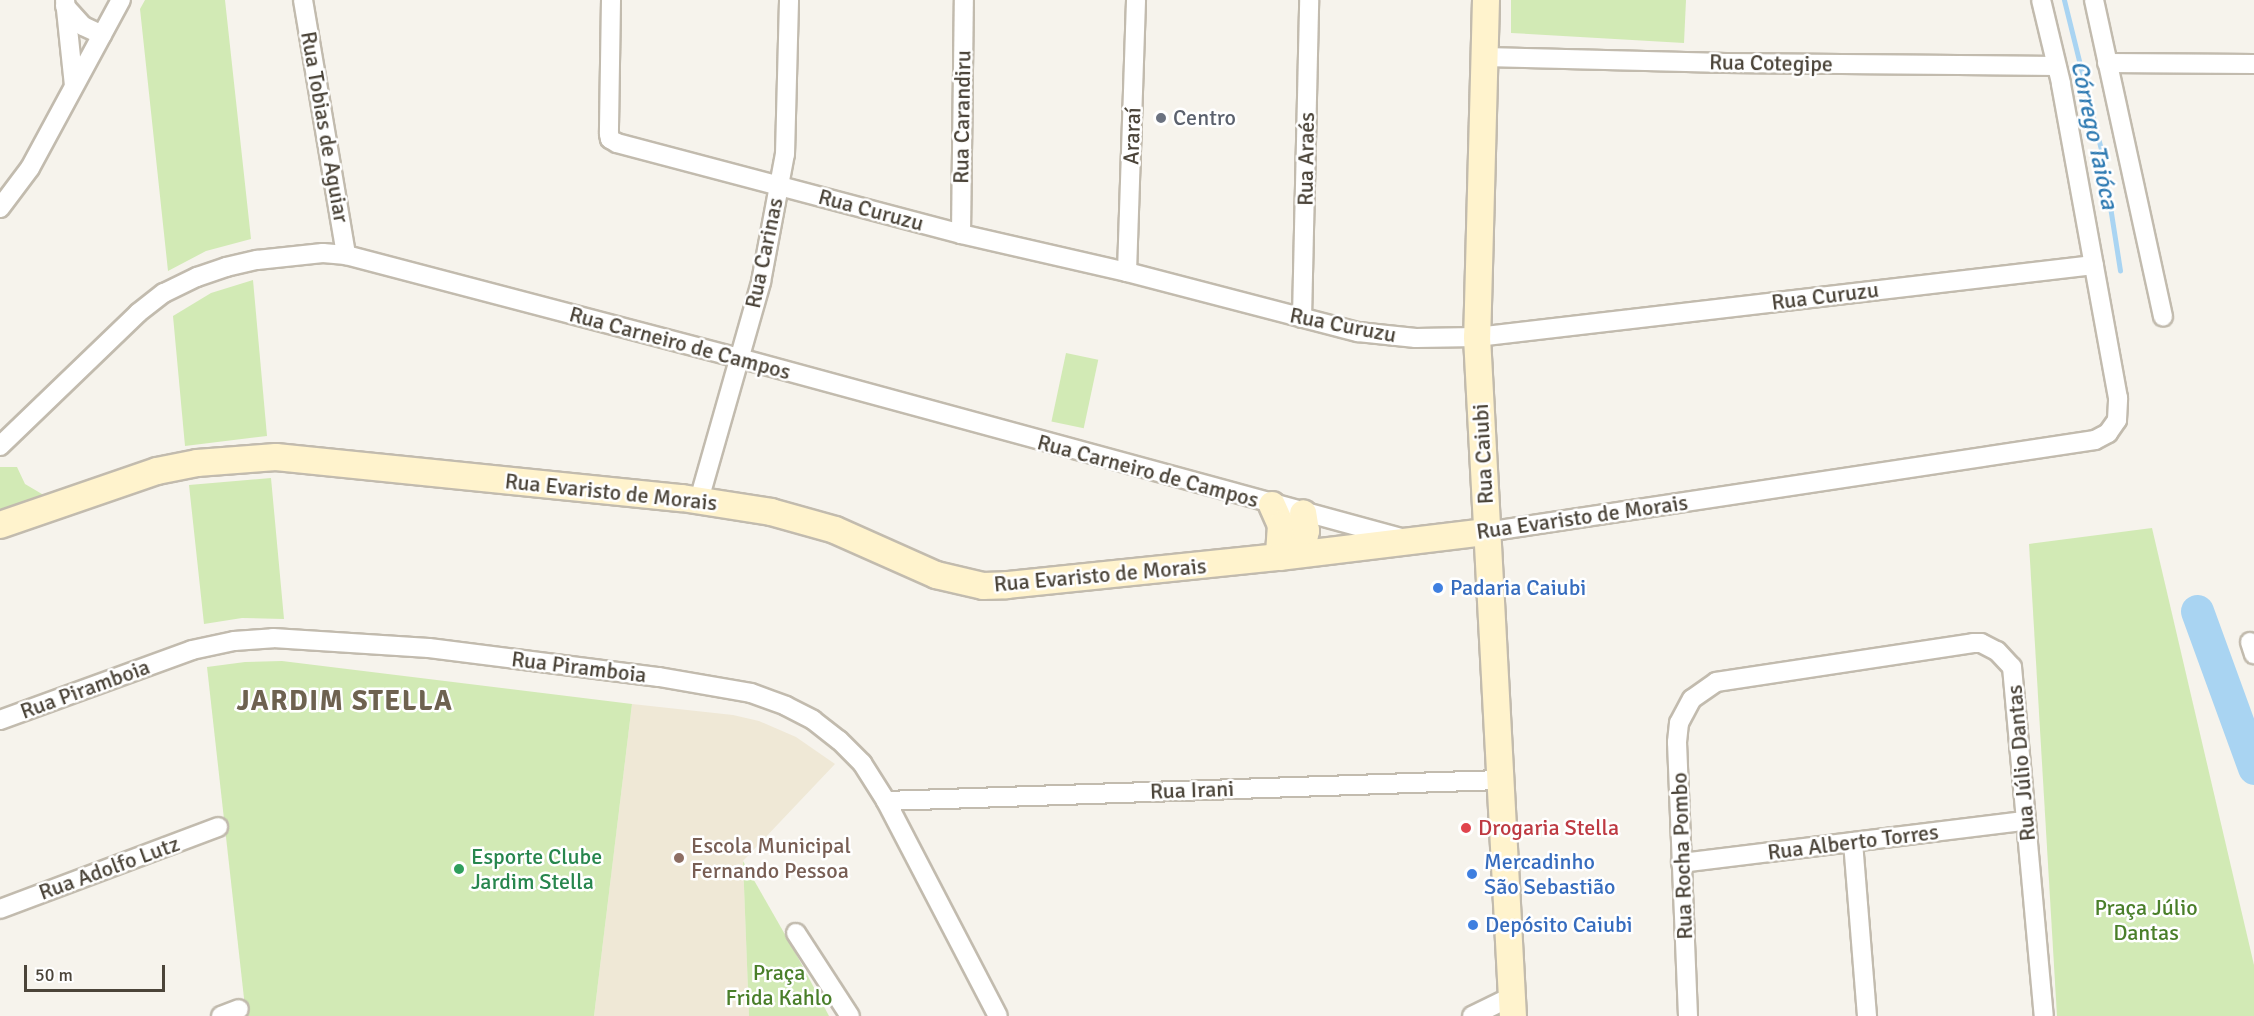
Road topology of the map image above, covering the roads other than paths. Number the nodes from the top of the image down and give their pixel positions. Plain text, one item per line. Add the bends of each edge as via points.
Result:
1 (121, 0) edge
2 (303, 0) edge
3 (612, 0) edge
4 (789, 0) edge
5 (964, 0) edge
6 (1136, 0) edge
7 (1309, 0) edge
8 (1486, 0) edge
9 (2041, 0) edge
10 (2094, 0) edge
11 (65, 3) edge
12 (102, 35) junction
13 (1485, 57) junction
14 (2107, 63) junction
15 (2254, 64) edge
16 (2056, 66) junction
17 (75, 86) junction
18 (778, 186) junction
19 (0, 208) edge
20 (961, 234) junction
21 (346, 255) junction
22 (2094, 265) junction
23 (1127, 272) junction
24 (2163, 317) dead end
25 (1302, 318) junction
26 (1477, 337) junction
27 (739, 358) junction
28 (0, 446) edge
29 (699, 500) junction
30 (1272, 505) junction
31 (1303, 513) junction
32 (0, 525) edge
33 (1486, 532) junction
34 (1411, 541) junction
35 (1290, 556) junction
36 (1692, 699) joint
37 (0, 720) edge
38 (1499, 780) junction
39 (886, 801) junction
40 (2025, 821) junction
41 (218, 827) dead end
42 (1853, 842) junction
43 (1681, 863) junction
44 (0, 909) edge
45 (796, 933) dead end
46 (1512, 1006) edge
47 (239, 1009) dead end
48 (221, 1016) edge
49 (850, 1016) edge
50 (998, 1016) edge
51 (1473, 1016) edge
52 (1688, 1016) edge
53 (1867, 1016) edge
54 (2044, 1016) edge

1 - 12 street
2 - 21 street, Rua Tobias de Aguiar
3 - 18 street, Rua Curuzu via 610,139
4 - 18 street, Rua Carinas via 785,154
5 - 20 street, Rua Carandiru
6 - 23 street, Araraí
7 - 25 street, Rua Araés
8 - 13 street, Rua Caiubi
9 - 16 street
10 - 14 street
11 - 12 street via 83,26
11 - 17 street
12 - 17 street
13 - 16 street, Rua Cotegipe
13 - 26 street, Rua Caiubi
14 - 15 street
14 - 24 street
16 - 22 street
17 - 19 street via 30,168
18 - 20 street, Rua Curuzu
18 - 27 street, Rua Carinas via 761,282
20 - 23 street, Rua Curuzu
21 - 27 street, Rua Carneiro de Campos
21 - 28 street, Rua Carneiro de Campos via 323,253 257,260 197,277 164,292
22 - 26 street, Rua Curuzu
22 - 33 street, Rua Evaristo de Morais via 2118,398 2118,420 2108,434 2095,440
23 - 25 street, Rua Curuzu
25 - 26 street, Rua Curuzu via 1358,332 1416,338
26 - 33 street, Rua Caiubi
27 - 29 street, Rua Carinas
27 - 30 street, Rua Carneiro de Campos
29 - 32 street, Rua Evaristo de Morais via 245,457 157,471
29 - 35 street, Rua Evaristo de Morais via 804,520 936,575 983,586
30 - 31 street, Rua Carneiro de Campos
30 - 35 street
31 - 34 street, Rua Carneiro de Campos
31 - 35 street via 1306,531
33 - 34 street, Rua Evaristo de Morais
33 - 38 street, Rua Caiubi
34 - 35 street, Rua Evaristo de Morais
36 - 40 street, Rua Júlio Dantas via 1716,682 1972,643 1989,646 2006,657 2012,667
36 - 43 street, Rua Rocha Pombo via 1678,732
37 - 39 street, Rua Piramboia via 192,650 234,641 273,638 429,648 659,677 751,693 795,711 839,740 862,763
38 - 39 street, Rua Irani
38 - 46 street, Rua Caiubi
39 - 50 street, Rua Piramboia
40 - 42 street, Rua Alberto Torres
40 - 54 street, Rua Júlio Dantas
41 - 44 street, Rua Adolfo Lutz
42 - 43 street, Rua Alberto Torres
42 - 53 street
43 - 52 street, Rua Rocha Pombo
45 - 49 street
46 - 51 street
47 - 48 street

